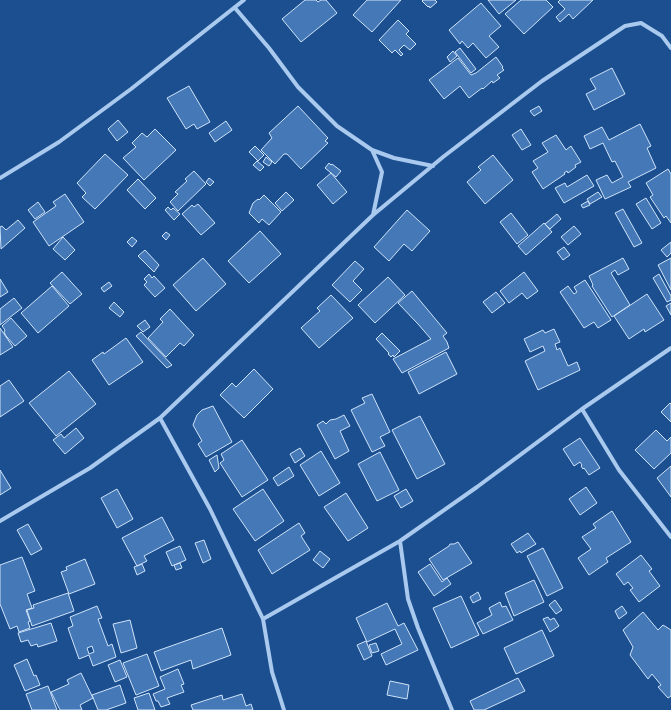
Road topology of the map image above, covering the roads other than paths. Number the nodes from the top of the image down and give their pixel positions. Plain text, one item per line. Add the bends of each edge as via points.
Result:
1 (244, 0) edge
2 (235, 8) junction
3 (671, 48) edge
4 (372, 150) junction
5 (433, 166) junction
6 (0, 178) edge
7 (373, 215) junction
8 (671, 348) edge
9 (582, 409) junction
10 (160, 418) junction
11 (0, 521) edge
12 (671, 537) edge
13 (400, 541) junction
14 (263, 619) junction
15 (284, 710) edge
16 (452, 710) edge

1 - 2 street
2 - 4 street via 298,87 337,126
2 - 6 street via 59,142
3 - 5 street via 662,36 641,23 625,26 542,81
4 - 5 street via 394,158
4 - 7 street via 382,172
5 - 7 street
7 - 10 street
8 - 9 street
9 - 12 street via 619,470
9 - 13 street via 478,487
10 - 11 street via 90,468
10 - 14 street via 210,510
13 - 14 street
13 - 16 street via 408,598
14 - 15 street via 272,672

